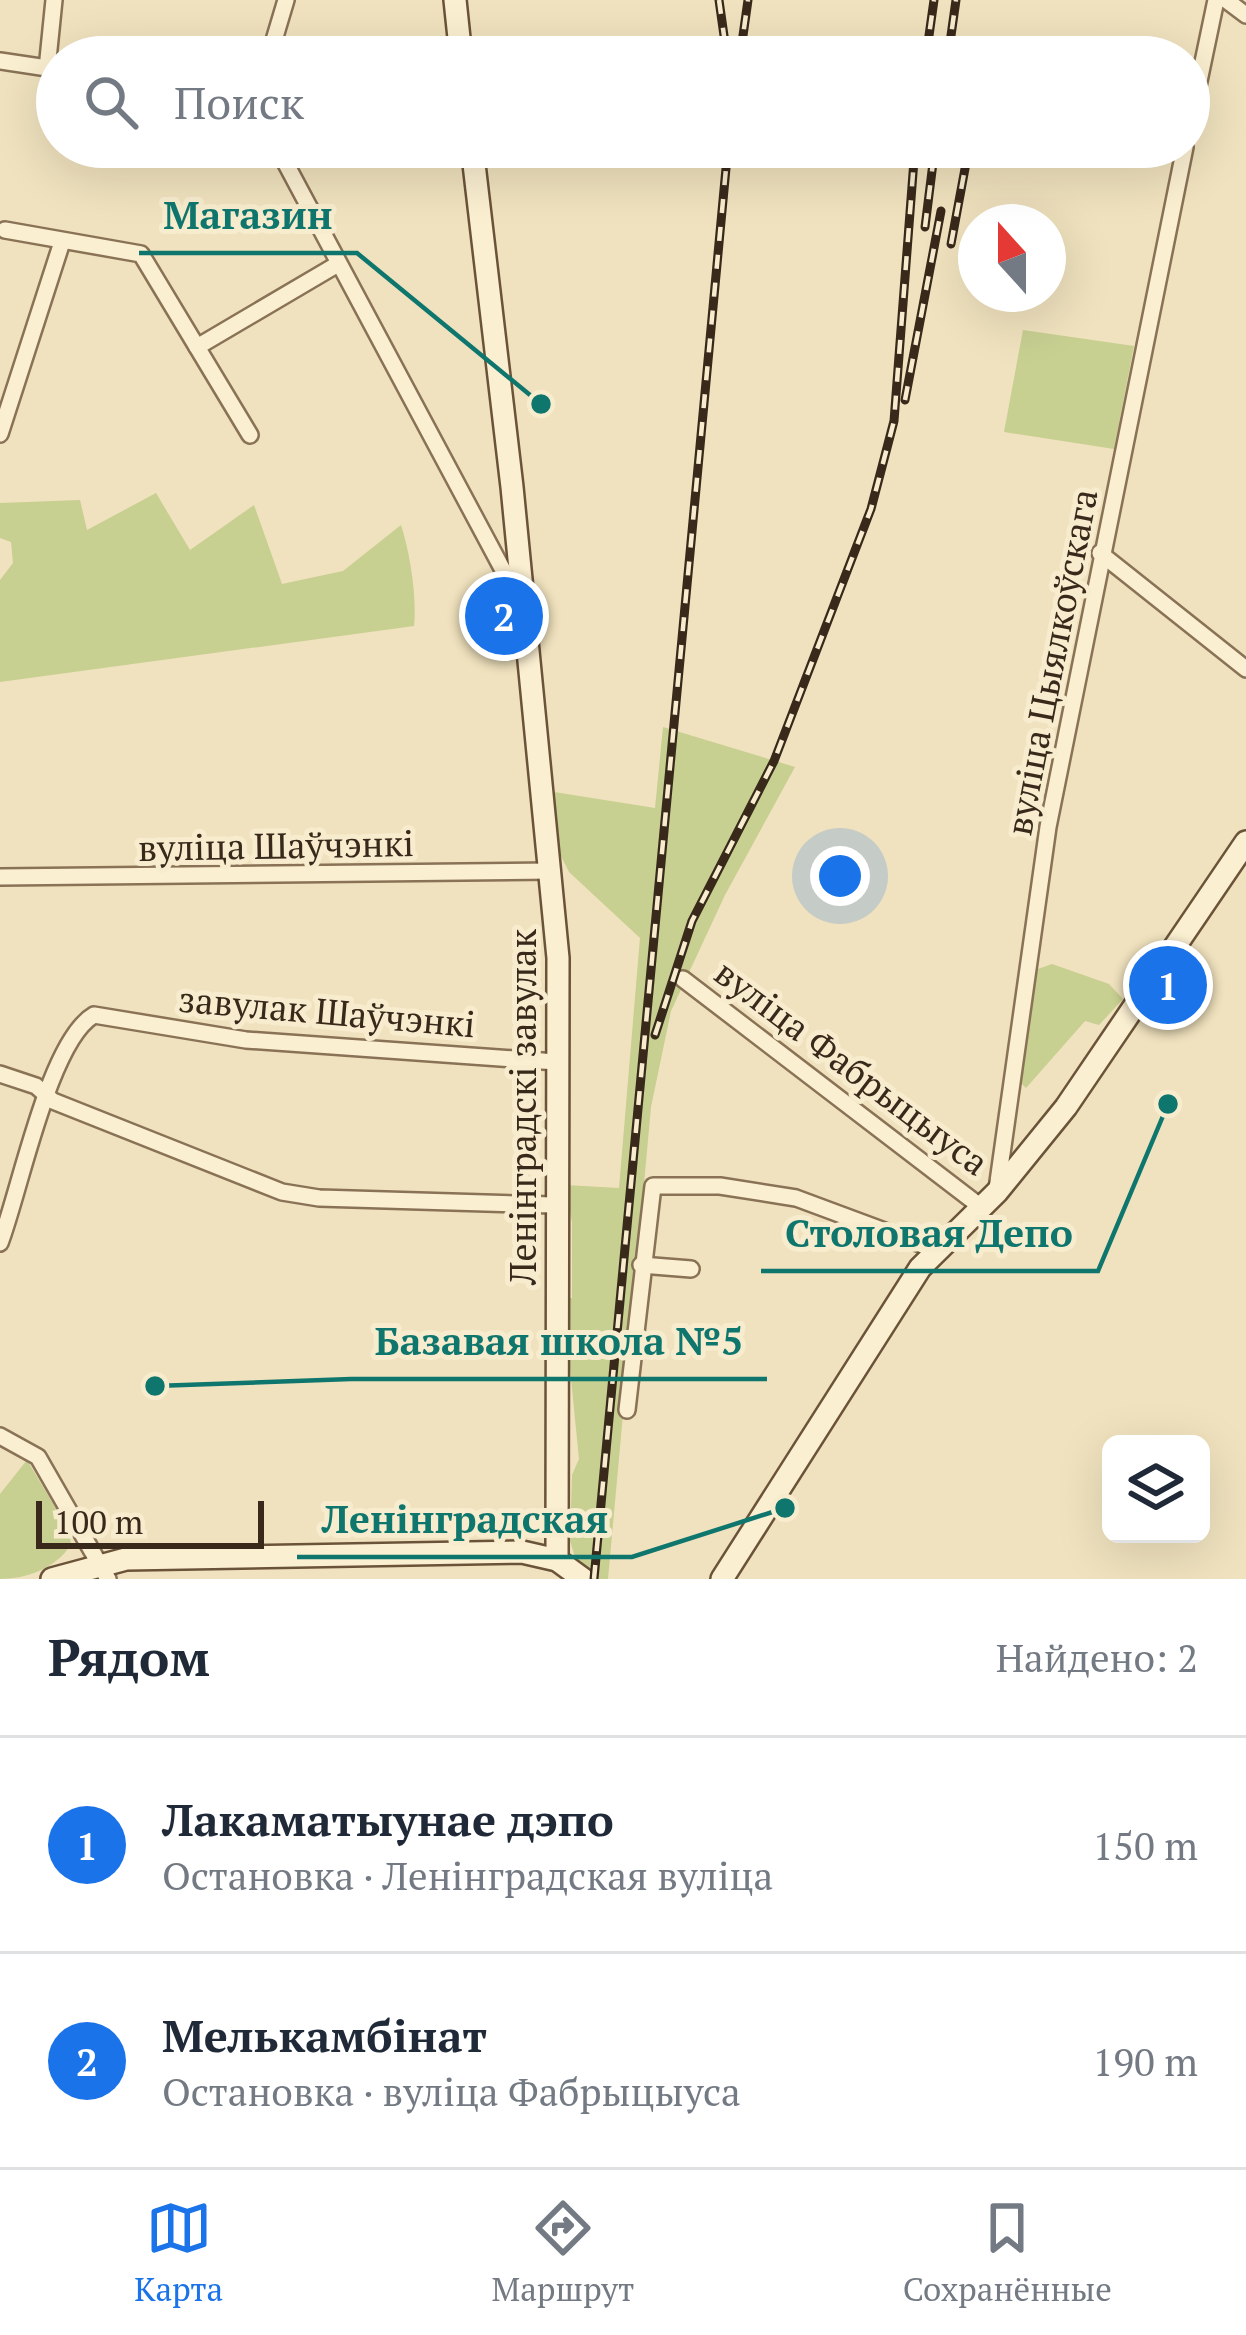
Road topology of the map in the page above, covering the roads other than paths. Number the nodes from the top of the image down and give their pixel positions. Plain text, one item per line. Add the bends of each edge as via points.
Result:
1 (53, 0) edge
2 (286, 0) edge
3 (455, 0) edge
4 (1216, 0) edge
5 (1226, 0) edge
6 (1246, 15) edge
7 (52, 36) edge
8 (277, 36) edge
9 (458, 36) edge
10 (1208, 36) edge
11 (0, 62) edge
12 (36, 67) edge
13 (288, 168) edge
14 (474, 168) edge
15 (1181, 168) edge
16 (5, 230) dead end
17 (62, 242) junction
18 (338, 264) junction
19 (197, 346) junction
20 (0, 434) edge
21 (250, 435) dead end
22 (1100, 553) junction
23 (519, 600) junction
24 (1246, 669) edge
25 (1246, 842) edge
26 (552, 871) junction
27 (0, 879) edge
28 (683, 979) dead end
29 (556, 1062) junction
30 (0, 1074) edge
31 (46, 1094) junction
32 (989, 1199) junction
33 (554, 1204) junction
34 (0, 1243) edge
35 (936, 1250) junction
36 (641, 1264) junction
37 (692, 1269) dead end
38 (627, 1409) dead end
39 (0, 1436) edge
40 (553, 1569) edge
41 (103, 1571) edge
42 (52, 1579) edge
43 (583, 1579) edge
44 (722, 1579) edge

1 - 7 street
2 - 8 street
3 - 9 street
4 - 10 street
5 - 6 street
11 - 12 street
13 - 18 street
14 - 23 street
15 - 22 street, вуліца Цыялкоўскага
16 - 17 street
17 - 19 street via 140,254
17 - 20 street
18 - 19 street
18 - 23 street
19 - 21 street
22 - 24 street
22 - 32 street, вуліца Цыялкоўскага
23 - 26 street
25 - 32 street via 1141,1003
26 - 27 street, вуліца Шаўчэнкі
26 - 29 street, Ленінградскі завулак
28 - 32 street, вуліца Фабрыцыуса
29 - 31 street, завулак Шаўчэнкі via 246,1040 94,1015 80,1025
29 - 33 street, Ленінградскі завулак
30 - 31 street
31 - 33 street via 282,1192
31 - 34 street
32 - 35 street
33 - 40 street, Ленінградскі завулак
35 - 36 street via 796,1198 661,1183 648,1192
35 - 44 street
36 - 37 street
36 - 38 street
39 - 41 street via 38,1456
40 - 41 street via 521,1552
40 - 43 street
41 - 42 street

